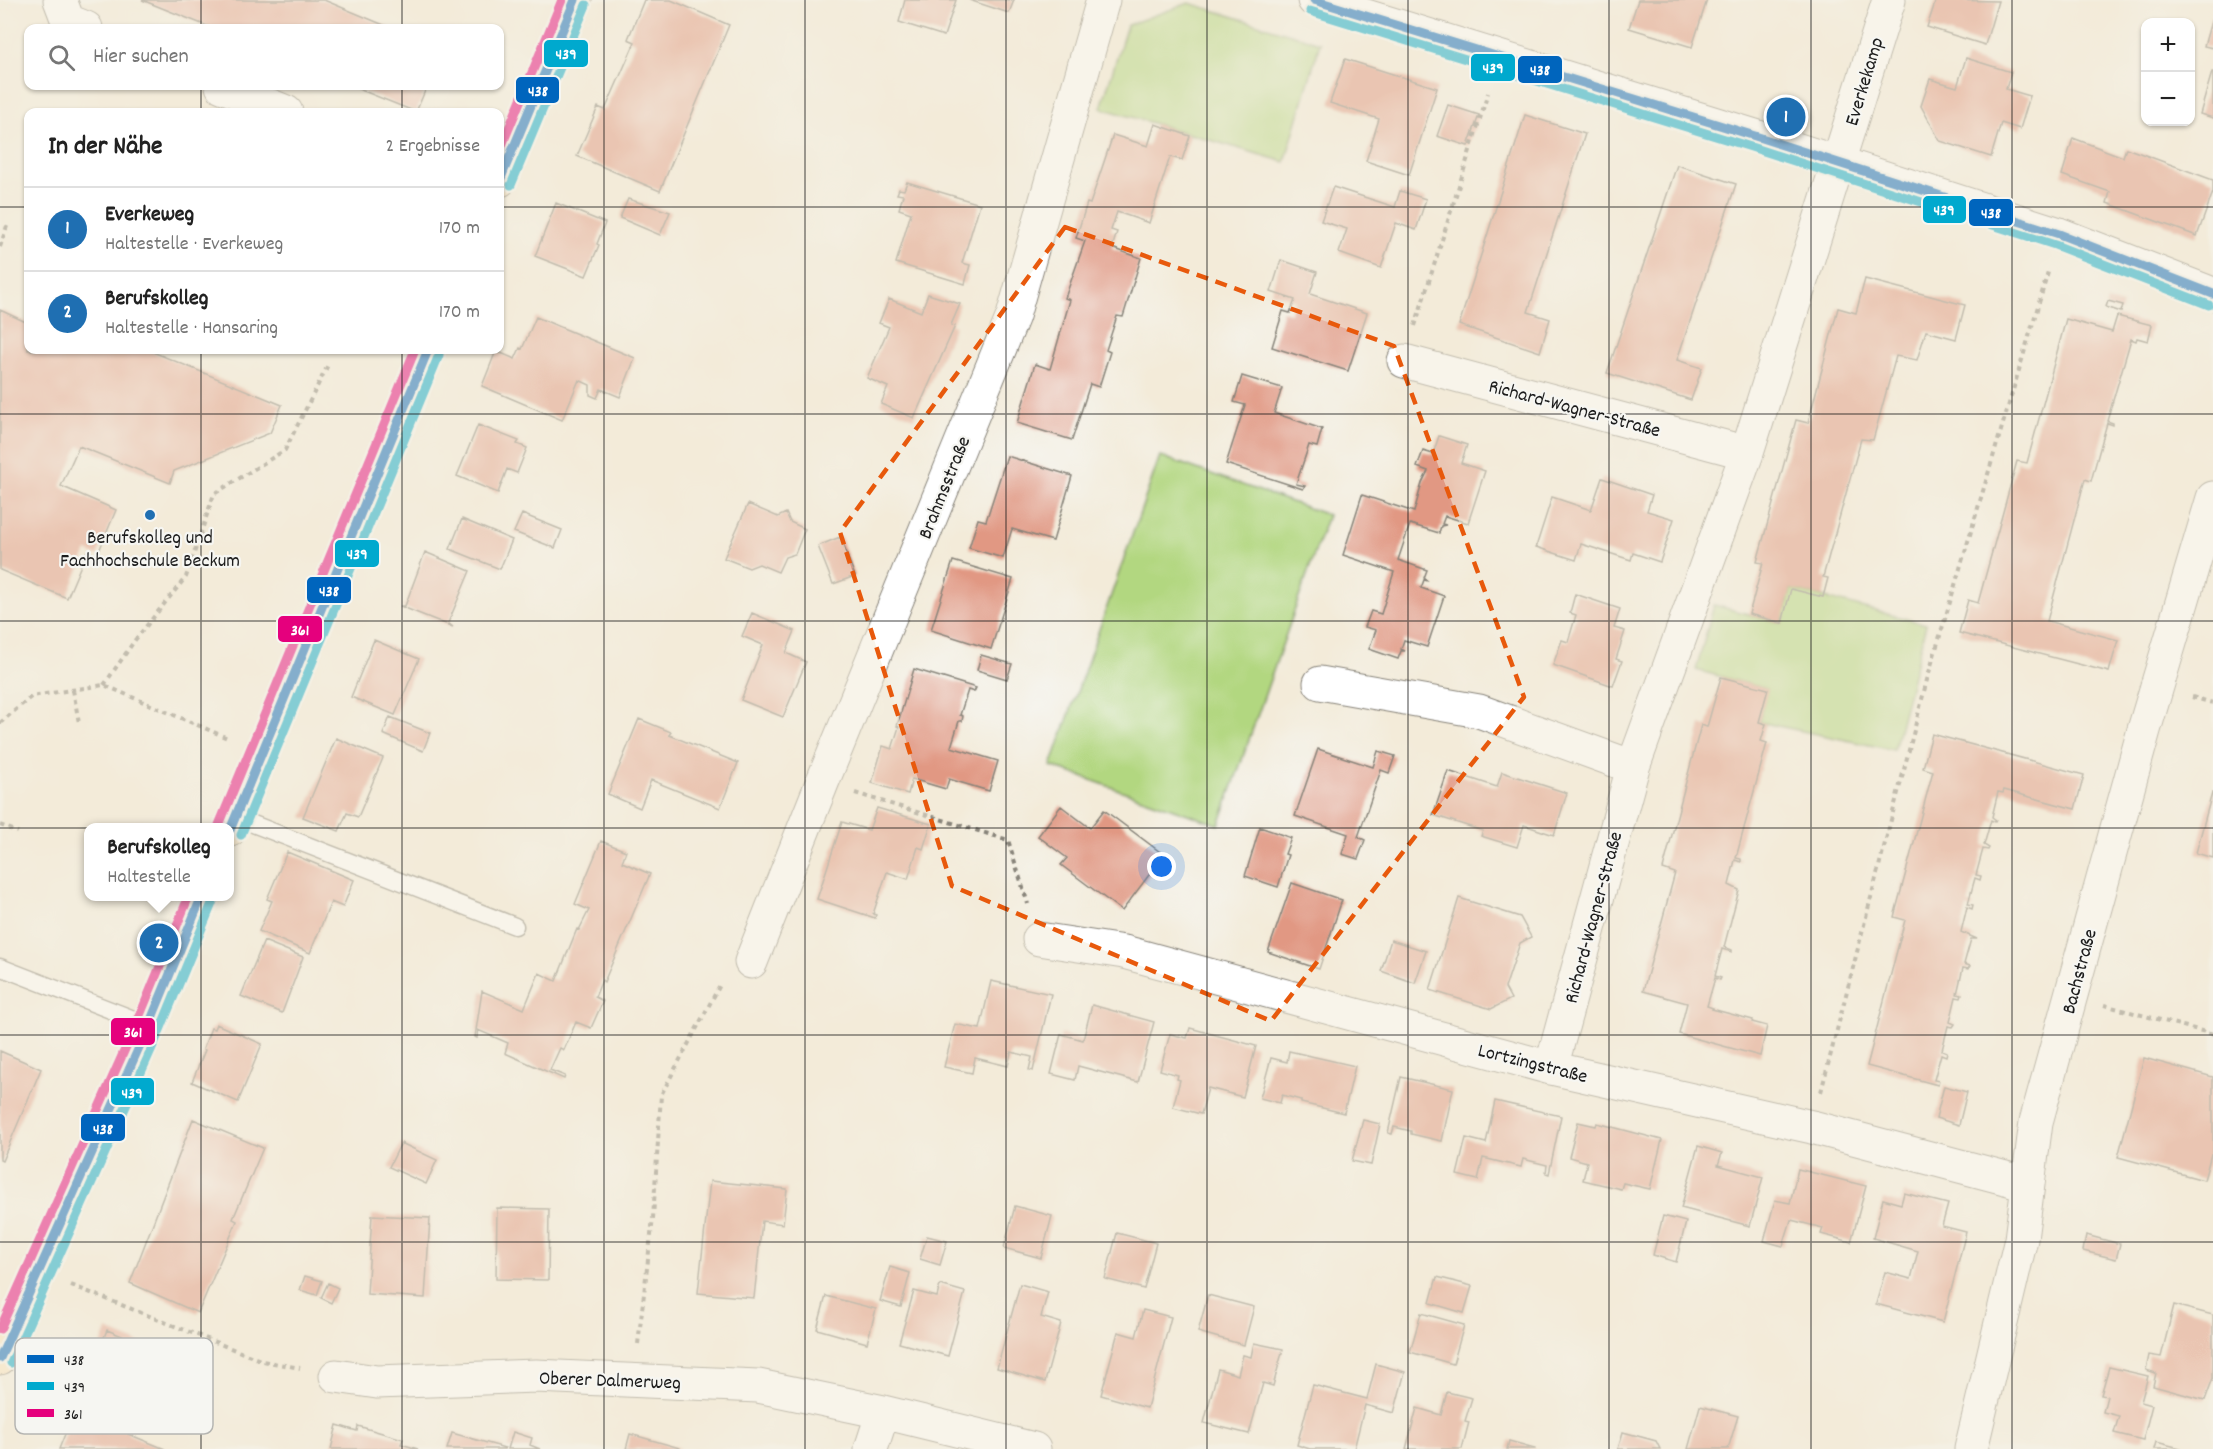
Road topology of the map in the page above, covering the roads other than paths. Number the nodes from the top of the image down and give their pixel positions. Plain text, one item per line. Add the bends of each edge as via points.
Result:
1 (60, 0) edge
2 (575, 0) edge
3 (1103, 0) edge
4 (1314, 0) edge
5 (1889, 0) edge
6 (76, 24) edge
7 (232, 90) edge
8 (276, 108) edge
9 (1838, 163) junction
10 (504, 170) edge
11 (2213, 294) edge
12 (426, 354) edge
13 (1404, 361) road end
14 (1747, 453) junction
15 (2213, 498) edge
16 (1320, 683) dead end
17 (1633, 766) junction
18 (232, 823) edge
19 (234, 825) edge
20 (200, 901) edge
21 (515, 926) dead end
22 (1038, 939) road end
23 (751, 962) road end
24 (0, 967) edge
25 (149, 1025) junction
26 (1551, 1068) junction
27 (2028, 1184) junction
28 (0, 1358) edge
29 (336, 1376) road end
30 (883, 1412) junction
31 (871, 1449) edge
32 (1034, 1449) edge
33 (1971, 1449) edge

1 - 6 street via 68,21
2 - 10 street
3 - 23 street, Brahmsstraße via 1013,316
4 - 9 street
5 - 9 street, Everkekamp
7 - 8 street
9 - 11 street via 2059,234
9 - 14 street, Richard-Wagner-Straße
12 - 18 street
13 - 14 street, Richard-Wagner-Straße
14 - 17 street, Richard-Wagner-Straße
15 - 27 street, Bachstraße via 2036,1122
16 - 17 street via 1479,711
17 - 26 street, Richard-Wagner-Straße
19 - 21 lane
20 - 25 street
22 - 26 street, Lortzingstraße via 1124,952
24 - 25 lane
25 - 28 street
26 - 27 street, Lortzingstraße via 1812,1127
27 - 33 street, Bachstraße via 2021,1239
29 - 30 street, Oberer Dalmerweg via 377,1382 536,1376 758,1386
30 - 31 street
30 - 32 street, Oberer Dalmerweg

